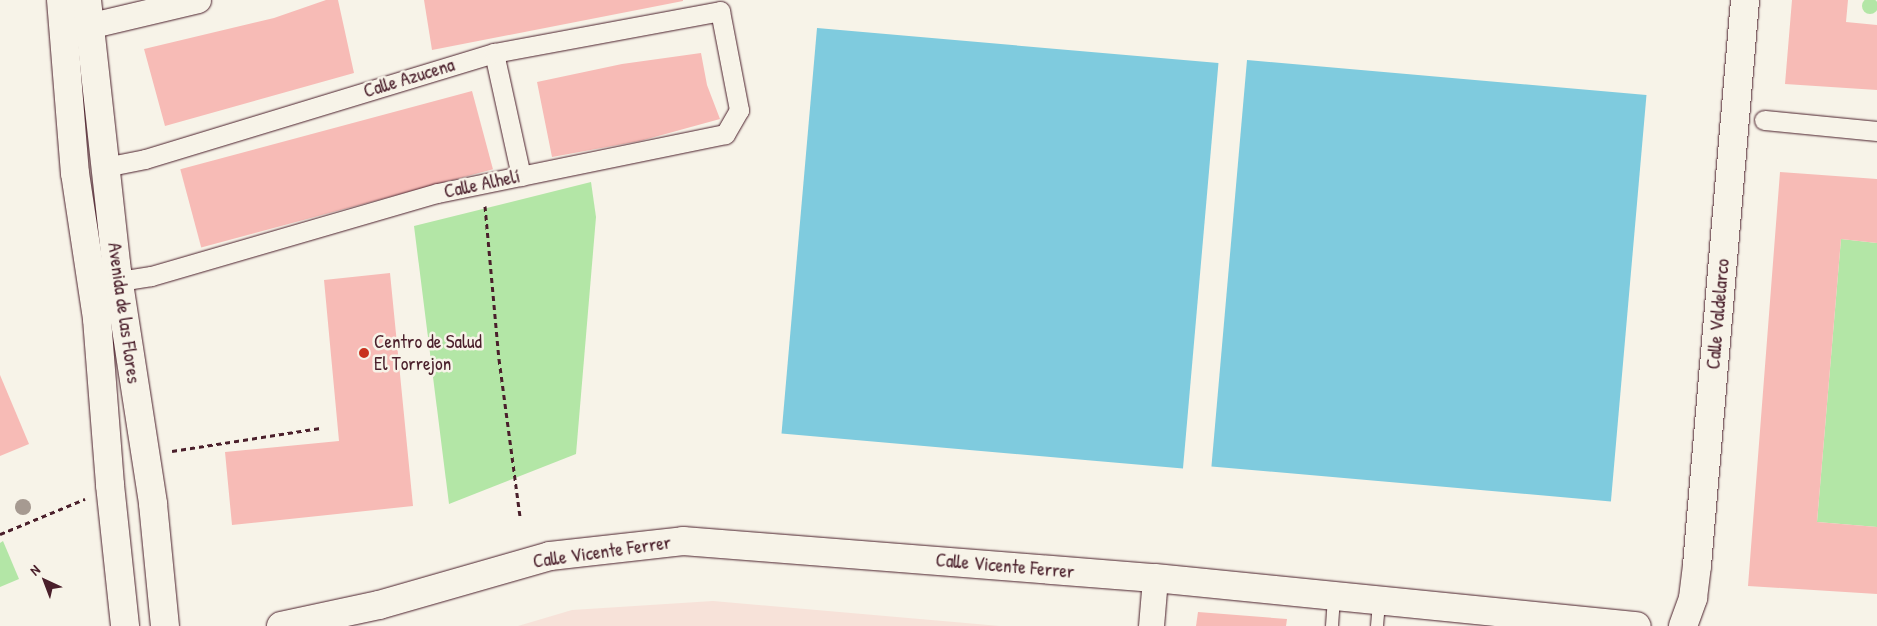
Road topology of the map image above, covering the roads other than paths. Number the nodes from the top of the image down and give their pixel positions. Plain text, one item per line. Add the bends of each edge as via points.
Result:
1 (61, 0) edge
2 (198, 0) edge
3 (1745, 0) edge
4 (720, 11) joint
5 (79, 21) edge
6 (494, 53) junction
7 (1764, 120) dead end
8 (1877, 131) edge
9 (105, 167) junction
10 (522, 176) junction
11 (119, 281) junction
12 (116, 541) junction
13 (1156, 578) junction
14 (1334, 596) junction
15 (379, 604) junction
16 (1378, 613) edge
17 (164, 624) edge
18 (125, 626) edge
19 (281, 626) edge
20 (338, 626) edge
21 (1151, 626) edge
22 (1332, 626) edge
23 (1638, 626) edge
24 (1683, 626) edge

1 - 5 street, Avenida de las Flores
2 - 5 street
3 - 24 street, Calle Valdelarco via 1694,598
4 - 6 street, Calle Azucena
4 - 10 street, Calle Alhelí via 739,110 725,134
5 - 9 street, Avenida de las Flores
5 - 12 street, Avenida de las Flores via 75,173 97,319
6 - 9 street, Calle Azucena via 145,159
6 - 10 street
7 - 8 street
9 - 11 street, Avenida de las Flores
10 - 11 street, Calle Alhelí via 437,193 151,276
11 - 17 street, Avenida de las Flores via 153,504
12 - 17 street, Avenida de las Flores via 142,560
12 - 18 street, Avenida de las Flores
13 - 14 street, Calle Vicente Ferrer
13 - 15 street, Calle Vicente Ferrer via 683,541 550,556
13 - 21 street
14 - 16 street, Calle Vicente Ferrer
14 - 22 lane
15 - 19 street, Calle Vicente Ferrer
15 - 20 street, Calle Vicente Ferrer
16 - 23 street, Calle Vicente Ferrer

